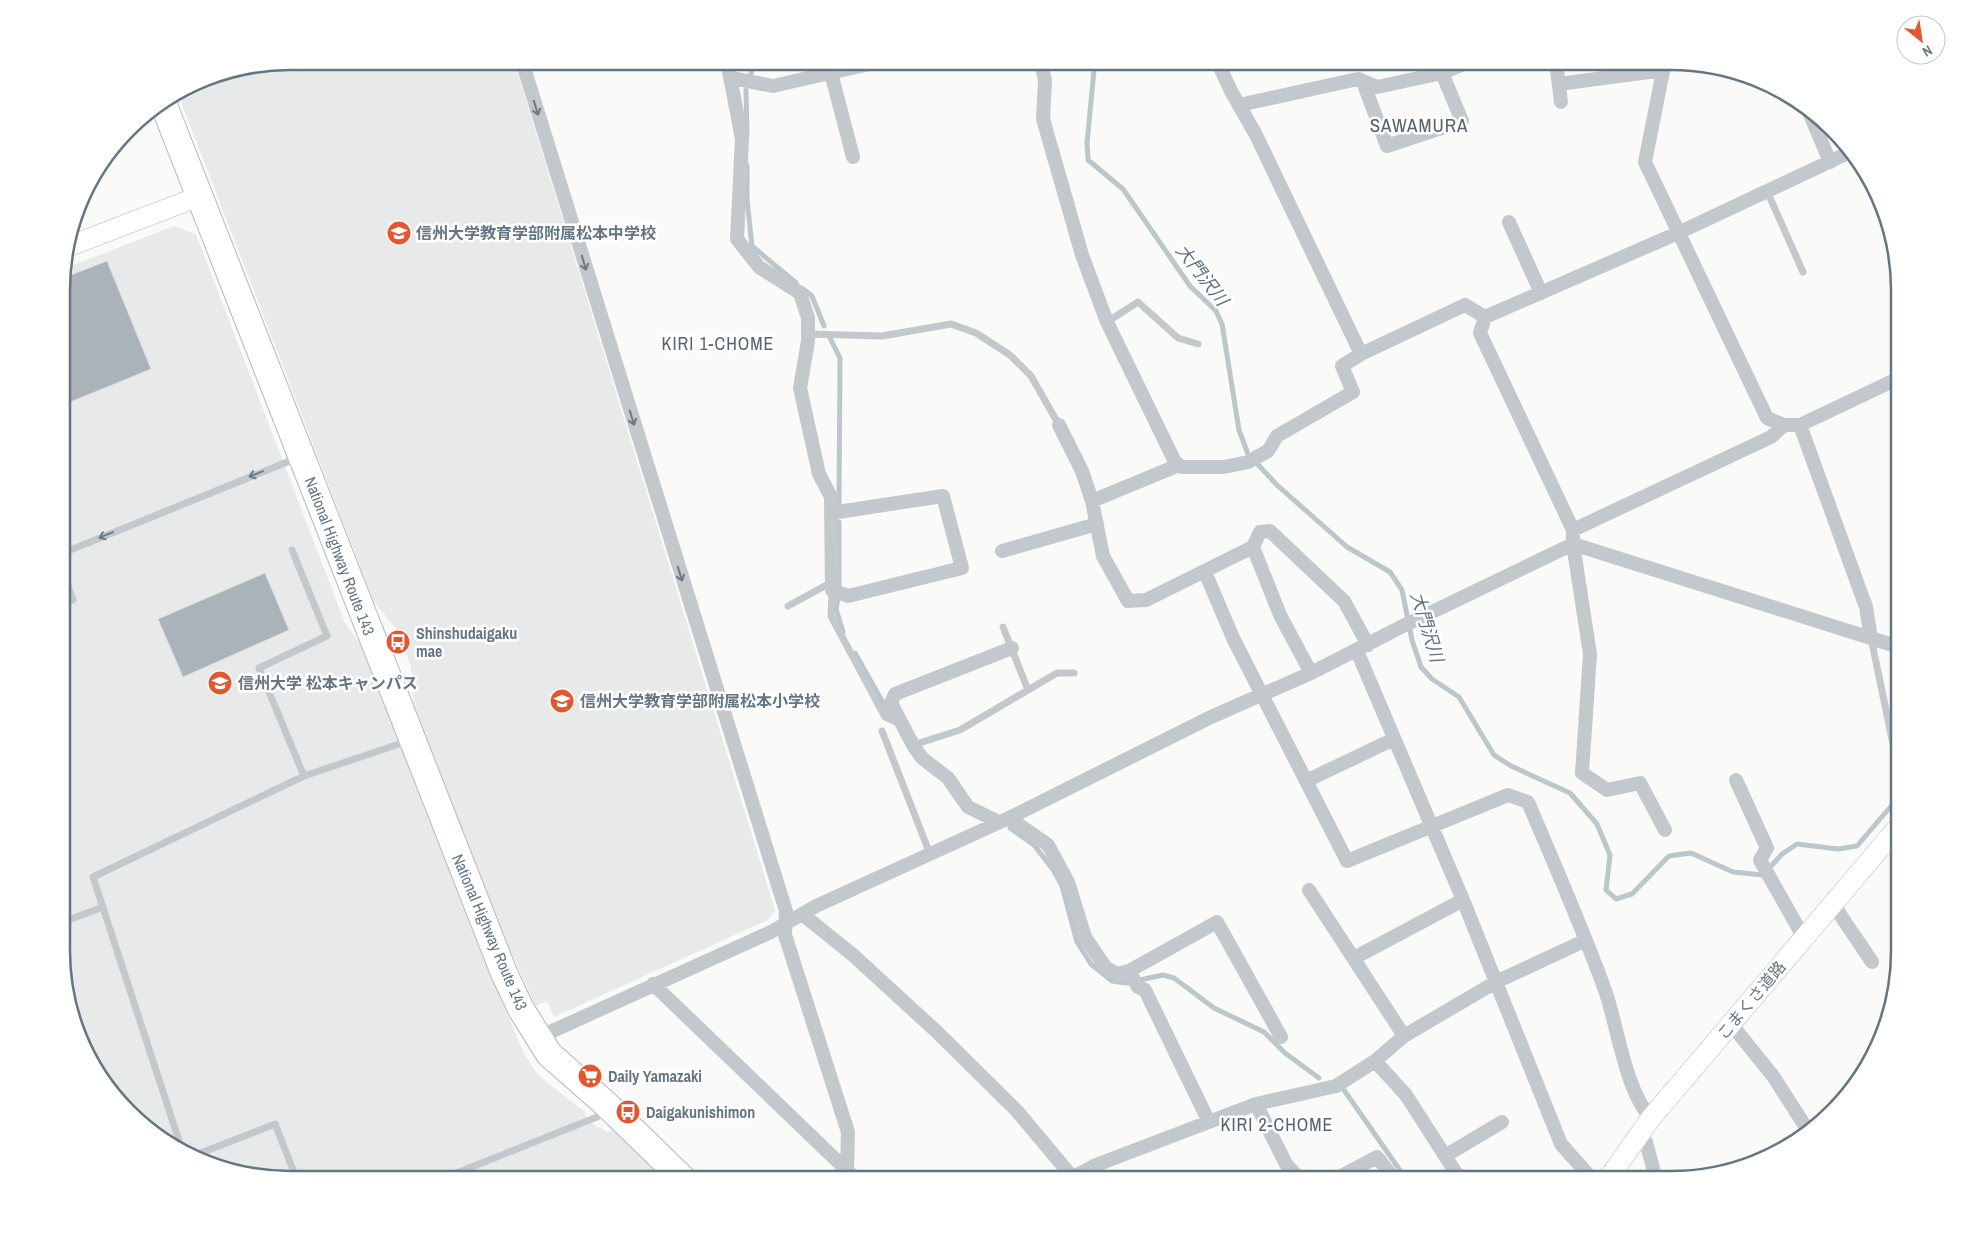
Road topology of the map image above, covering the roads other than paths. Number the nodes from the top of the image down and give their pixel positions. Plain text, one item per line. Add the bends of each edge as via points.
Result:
1 (525, 70) edge
2 (730, 70) edge
3 (844, 70) edge
4 (1042, 70) edge
5 (1222, 70) edge
6 (1449, 70) edge
7 (1557, 70) edge
8 (1641, 70) edge
9 (1663, 70) edge
10 (831, 73) junction
11 (1442, 73) junction
12 (732, 78) junction
13 (1363, 82) junction
14 (1559, 84) junction
15 (1561, 102) dead end
16 (1239, 105) junction
17 (165, 109) edge
18 (1814, 123) edge
19 (1844, 155) edge
20 (853, 157) dead end
21 (1830, 162) junction
22 (1767, 191) junction
23 (200, 196) junction
24 (1509, 222) dead end
25 (1678, 233) junction
26 (75, 244) edge
27 (1803, 272) dead end
28 (1541, 292) junction
29 (1485, 317) junction
30 (1107, 322) junction
31 (808, 334) junction
32 (1198, 344) dead end
33 (1361, 354) junction
34 (1891, 382) edge
35 (1784, 425) junction
36 (1800, 425) junction
37 (1059, 426) joint
38 (302, 456) junction
39 (1179, 465) junction
40 (1092, 501) junction
41 (831, 513) junction
42 (1097, 524) junction
43 (1573, 537) junction
44 (1253, 547) junction
45 (70, 550) edge
46 (292, 550) dead end
47 (1002, 551) dead end
48 (1205, 572) junction
49 (832, 586) junction
50 (788, 606) dead end
51 (1002, 626) dead end
52 (1871, 638) junction
53 (1891, 644) edge
54 (1012, 648) junction
55 (1362, 648) junction
56 (1074, 673) dead end
57 (1311, 673) junction
58 (1028, 690) junction
59 (1263, 696) junction
60 (901, 724) junction
61 (882, 731) dead end
62 (1891, 734) edge
63 (413, 739) junction
64 (1394, 739) junction
65 (913, 745) junction
66 (304, 776) junction
67 (1736, 780) dead end
68 (1306, 781) junction
69 (1004, 820) junction
70 (1432, 825) junction
71 (1666, 830) dead end
72 (1891, 835) edge
73 (930, 854) junction
74 (1309, 890) dead end
75 (1463, 900) junction
76 (1834, 902) junction
77 (103, 907) junction
78 (802, 914) junction
79 (70, 919) edge
80 (787, 922) junction
81 (1804, 938) junction
82 (1586, 940) junction
83 (1354, 958) junction
84 (1872, 962) dead end
85 (1132, 977) junction
86 (1496, 982) junction
87 (653, 984) junction
88 (1731, 1024) junction
89 (1404, 1036) junction
90 (1281, 1037) dead end
91 (537, 1038) junction
92 (1375, 1061) junction
93 (1256, 1104) junction
94 (608, 1106) junction
95 (1651, 1118) junction
96 (1209, 1122) junction
97 (1502, 1122) dead end
98 (1805, 1125) edge
99 (179, 1140) edge
100 (1646, 1142) dead end
101 (202, 1152) edge
102 (1445, 1156) junction
103 (293, 1171) edge
104 (462, 1171) edge
105 (675, 1171) edge
106 (844, 1171) edge
107 (850, 1171) edge
108 (1066, 1171) edge
109 (1086, 1171) edge
110 (1293, 1171) edge
111 (1350, 1171) edge
112 (1388, 1171) edge
113 (1455, 1171) edge
114 (1585, 1171) edge
115 (1614, 1171) edge
116 (1654, 1171) edge

1 -> 80 street
2 - 12 street
3 - 10 street
4 - 30 street via 1043,118 1082,255
5 - 16 street
6 - 11 street
7 - 14 street
8 - 14 street
9 - 25 street via 1646,162
10 - 12 street via 773,86
10 - 20 street
11 - 13 street via 1377,87
11 - 13 street via 1462,121 1387,146
12 - 31 street via 742,139 737,239 759,267 800,293 808,318
13 - 16 street via 1358,80
14 - 15 street
16 - 33 street
17 - 23 highway, National Highway Route 143
18 - 21 street
19 - 21 street
21 - 22 street
22 - 25 street
22 - 27 lane
23 - 26 street
23 - 38 highway, National Highway Route 143
24 - 28 street
25 - 28 street
25 - 35 street via 1767,418
28 - 29 street
29 - 33 street via 1465,305
29 - 43 street via 1480,333
30 - 32 lane via 1138,302 1178,338
30 - 39 street
31 - 37 lane via 882,336 952,324 976,333 1010,355 1031,376
31 - 41 street via 800,388 819,474 831,497
33 - 39 street via 1342,366 1353,392 1277,436 1268,451 1254,459 1224,467
34 - 36 street
35 - 36 street
35 - 43 street via 1771,437
36 - 52 street via 1866,607
37 - 40 street via 1082,471
38 -> 45 lane
38 - 63 highway, National Highway Route 143
39 - 40 street
40 - 42 street
41 - 49 street
41 - 49 street via 943,496 962,568 848,596
42 - 47 street
42 - 48 street via 1104,556 1128,601 1146,600
43 - 52 street
43 - 55 street
43 - 71 street via 1590,654 1582,773 1607,790 1640,783
44 - 48 street
44 - 55 street via 1260,532 1270,531 1344,601
44 - 57 street via 1280,615
46 - 66 lane via 327,636 259,668
48 - 59 street via 1233,638
49 - 50 lane
49 - 60 lane via 831,616 886,718
51 - 54 lane
52 - 53 street
52 - 62 lane
54 - 58 lane
54 - 60 street via 895,694 891,703
55 - 57 street
55 - 64 street
56 - 58 lane via 1057,673
57 - 59 street
58 - 65 lane via 960,730
59 - 68 street
59 - 69 street via 1211,717
60 - 65 street
61 - 73 lane
63 - 66 lane
63 - 91 highway, National Highway Route 143 via 504,973
64 - 68 street
64 - 70 street
65 - 69 street via 922,758 948,778 968,807
66 - 77 lane via 93,877
67 - 81 street via 1767,848 1760,860
68 - 70 street via 1347,861
69 - 73 street
69 - 85 street via 1048,845 1068,882 1084,937 1106,968
70 - 75 street
70 - 82 street via 1508,795 1528,802
72 - 76 street, こまくさ道路
73 - 78 street
74 - 83 street
75 - 83 street
75 - 86 street
76 - 81 street, こまくさ道路
76 - 84 street
77 - 79 lane
77 - 99 lane
78 - 80 street
78 - 108 street via 854,954 943,1037 1017,1111
80 - 87 street
80 - 107 street via 785,935 848,1132
81 - 88 street, こまくさ道路
82 - 86 street
82 - 95 street via 1637,1099
83 - 89 street
85 - 90 street via 1217,922
85 - 96 street via 1145,990
86 - 89 street
86 - 114 street via 1561,1144
87 - 91 street
87 - 106 street
88 - 95 street, こまくさ道路
88 - 98 street via 1773,1076
89 - 92 street
91 - 94 highway, National Highway Route 143 via 562,1067
92 - 93 street via 1336,1086
92 - 102 street via 1406,1095
93 - 96 street
93 - 110 street
94 - 104 lane via 597,1117
94 - 105 highway, National Highway Route 143
95 - 115 street, こまくさ道路
96 - 109 street
97 - 102 street
100 - 116 street
101 - 103 lane via 275,1124
102 - 113 street
111 - 112 street via 1377,1156

